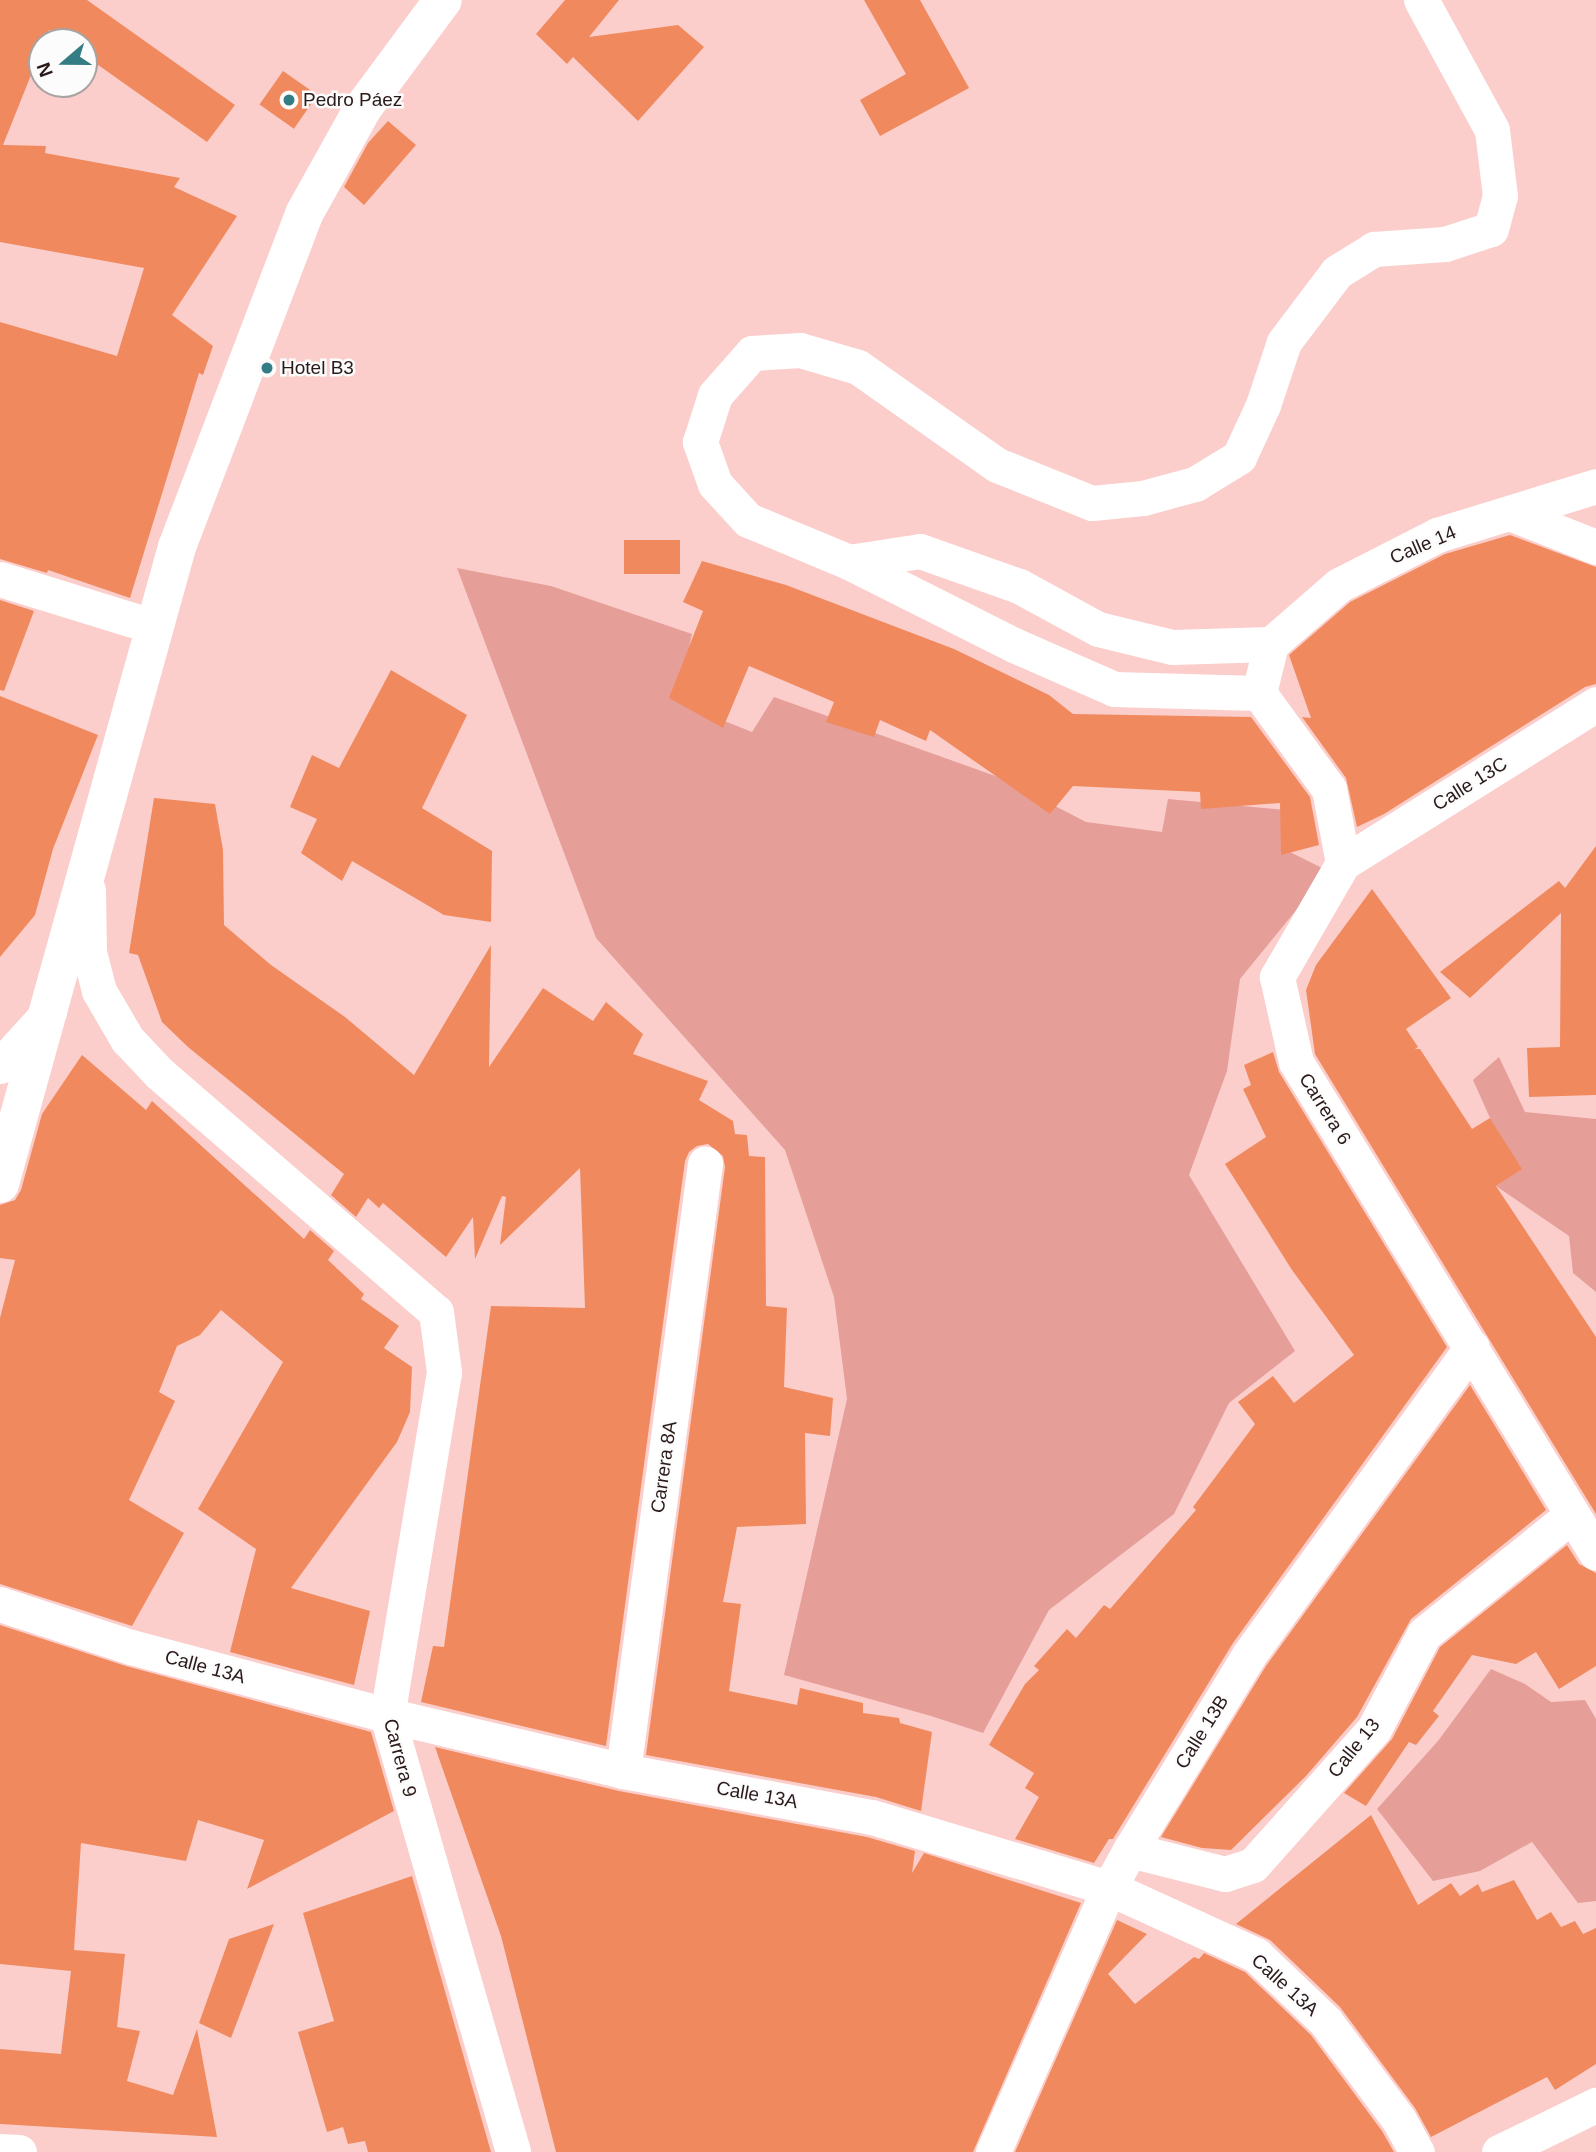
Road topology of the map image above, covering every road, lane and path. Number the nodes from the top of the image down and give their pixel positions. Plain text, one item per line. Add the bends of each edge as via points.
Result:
1 (443, 0) edge
2 (1421, 0) edge
3 (1596, 488) edge
4 (1512, 514) junction
5 (1596, 547) edge
6 (849, 562) junction
7 (0, 579) edge
8 (155, 627) junction
9 (1271, 644) junction
10 (1259, 693) junction
11 (1596, 704) edge
12 (1343, 863) junction
13 (87, 873) junction
14 (49, 1012) junction
15 (0, 1066) edge
16 (705, 1164) dead end
17 (0, 1184) edge
18 (1472, 1347) junction
19 (1572, 1515) junction
20 (1596, 1553) edge
21 (0, 1604) edge
22 (387, 1714) junction
23 (623, 1771) junction
24 (1130, 1850) junction
25 (1109, 1888) junction
26 (1596, 2105) edge
27 (0, 2151) edge
28 (19, 2152) edge
29 (513, 2152) edge
30 (993, 2152) edge
31 (1417, 2152) edge
32 (1499, 2152) edge

1 - 8 street via 363,108 304,215 177,547
2 - 6 street via 1492,130 1500,197 1491,229 1445,244 1374,249 1337,272 1284,342 1239,457 1195,484 1143,498 1092,503 997,466 858,367 800,350 752,353 715,395 700,442 715,484 748,520
3 - 4 street, Calle 14
4 - 5 street
4 - 9 street, Calle 14 via 1437,535 1339,585
6 - 9 street via 920,551 1019,586 1098,629 1172,647
6 - 10 street via 1014,645 1114,689
7 - 8 street
8 - 13 street
9 - 10 street
10 - 12 street via 1329,789
11 - 12 street, Calle 13C
12 - 18 street, Carrera 6 via 1277,977 1296,1062
13 - 14 street
13 - 22 street, Carrera 9 via 89,952 99,991 127,1039 159,1073 436,1312 444,1372
14 - 15 street
14 - 17 street
16 - 23 street, Carrera 8A
18 - 19 street, Carrera 6
18 - 24 street, Calle 13B via 1249,1655
19 - 20 street, Carrera 6
19 - 24 street, Calle 13 via 1424,1634 1374,1729 1253,1865 1225,1874
21 - 22 street, Calle 13A via 131,1647
22 - 23 street, Calle 13A
22 - 29 street, Carrera 9
23 - 25 street, Calle 13A via 872,1817
24 - 25 street, Calle 13B
25 - 30 street, Calle 13B
25 - 31 street, Calle 13A via 1256,1955 1326,2022 1399,2120
26 - 32 street
27 - 28 street

